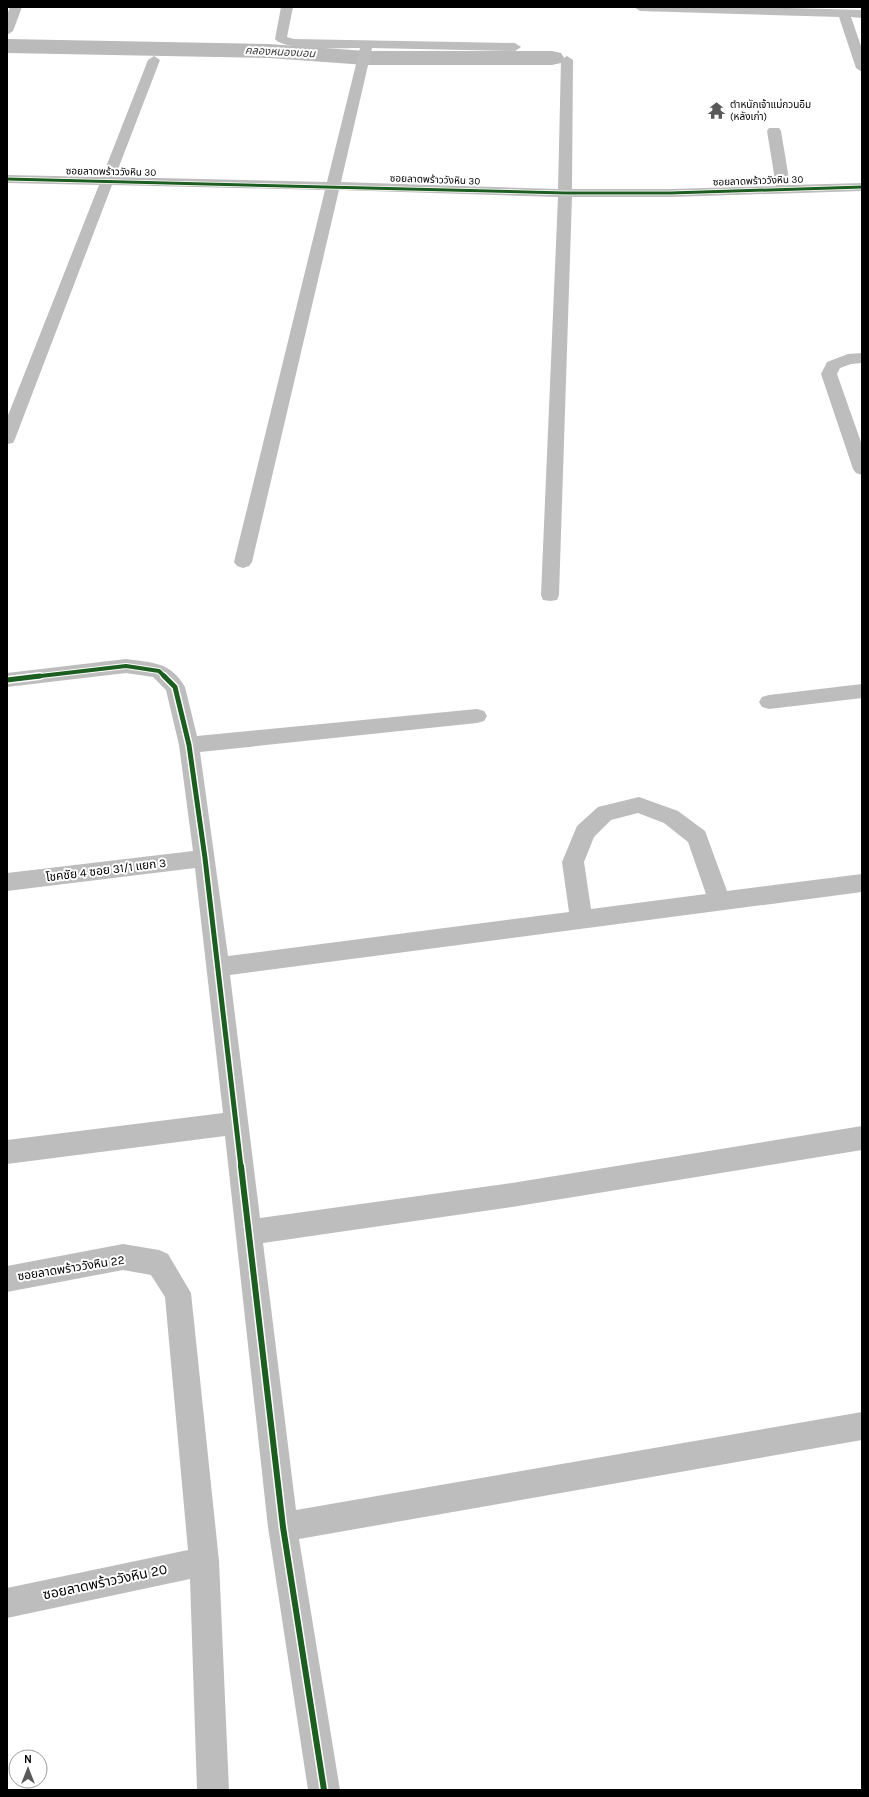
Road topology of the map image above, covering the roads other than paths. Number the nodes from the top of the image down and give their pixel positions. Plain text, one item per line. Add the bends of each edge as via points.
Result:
1 (16, 7) edge
2 (288, 7) edge
3 (640, 7) edge
4 (793, 9) edge
5 (844, 13) junction
6 (862, 14) edge
7 (7, 31) edge
8 (515, 47) dead end
9 (365, 54) junction
10 (154, 60) dead end
11 (567, 60) dead end
12 (862, 68) edge
13 (774, 131) dead end
14 (7, 179) edge
15 (106, 180) junction
16 (334, 186) junction
17 (862, 187) edge
18 (784, 189) junction
19 (565, 193) junction
20 (862, 358) edge
21 (7, 439) edge
22 (862, 469) edge
23 (243, 562) dead end
24 (550, 595) dead end
25 (7, 680) edge
26 (862, 691) edge
27 (769, 702) dead end
28 (477, 716) dead end
29 (189, 745) junction
30 (205, 858) junction
31 (7, 882) edge
32 (862, 883) edge
33 (720, 902) junction
34 (581, 920) junction
35 (219, 966) junction
36 (235, 1123) junction
37 (862, 1138) edge
38 (7, 1152) edge
39 (250, 1232) junction
40 (7, 1278) edge
41 (862, 1426) edge
42 (283, 1527) junction
43 (204, 1561) junction
44 (7, 1603) edge
45 (213, 1790) edge
46 (324, 1790) edge

1 - 7 street
2 - 9 street via 281,39 285,42
3 - 4 street
4 - 5 street
5 - 6 street
5 - 12 street
8 - 9 street
9 - 16 street
10 - 15 street
11 - 19 street
13 - 18 street
14 - 15 street, ซอยลาดพร้าววังหิน 30
15 - 16 street, ซอยลาดพร้าววังหิน 30
15 - 21 street
16 - 19 street, ซอยลาดพร้าววังหิน 30
16 - 23 street
17 - 18 street, ซอยลาดพร้าววังหิน 30
18 - 19 street, ซอยลาดพร้าววังหิน 30
19 - 24 street
20 - 22 street via 848,359 833,365 830,374
25 - 29 street via 126,666 159,670 175,687
26 - 27 street
28 - 29 street
29 - 30 street
30 - 31 street, โชคชัย 4 ซอย 31/1 แยก 3
30 - 35 street
32 - 33 street
33 - 34 street
33 - 34 street via 696,837 671,817 639,805 606,813 585,832 573,862
34 - 35 street
35 - 36 street
36 - 38 street
36 - 39 street
37 - 39 street via 512,1195
39 - 42 street
40 - 43 street, ซอยลาดพร้าววังหิน 22 via 123,1257 159,1263 178,1293
41 - 42 street
42 - 46 street
43 - 44 street, ซอยลาดพร้าววังหิน 20
43 - 45 street

